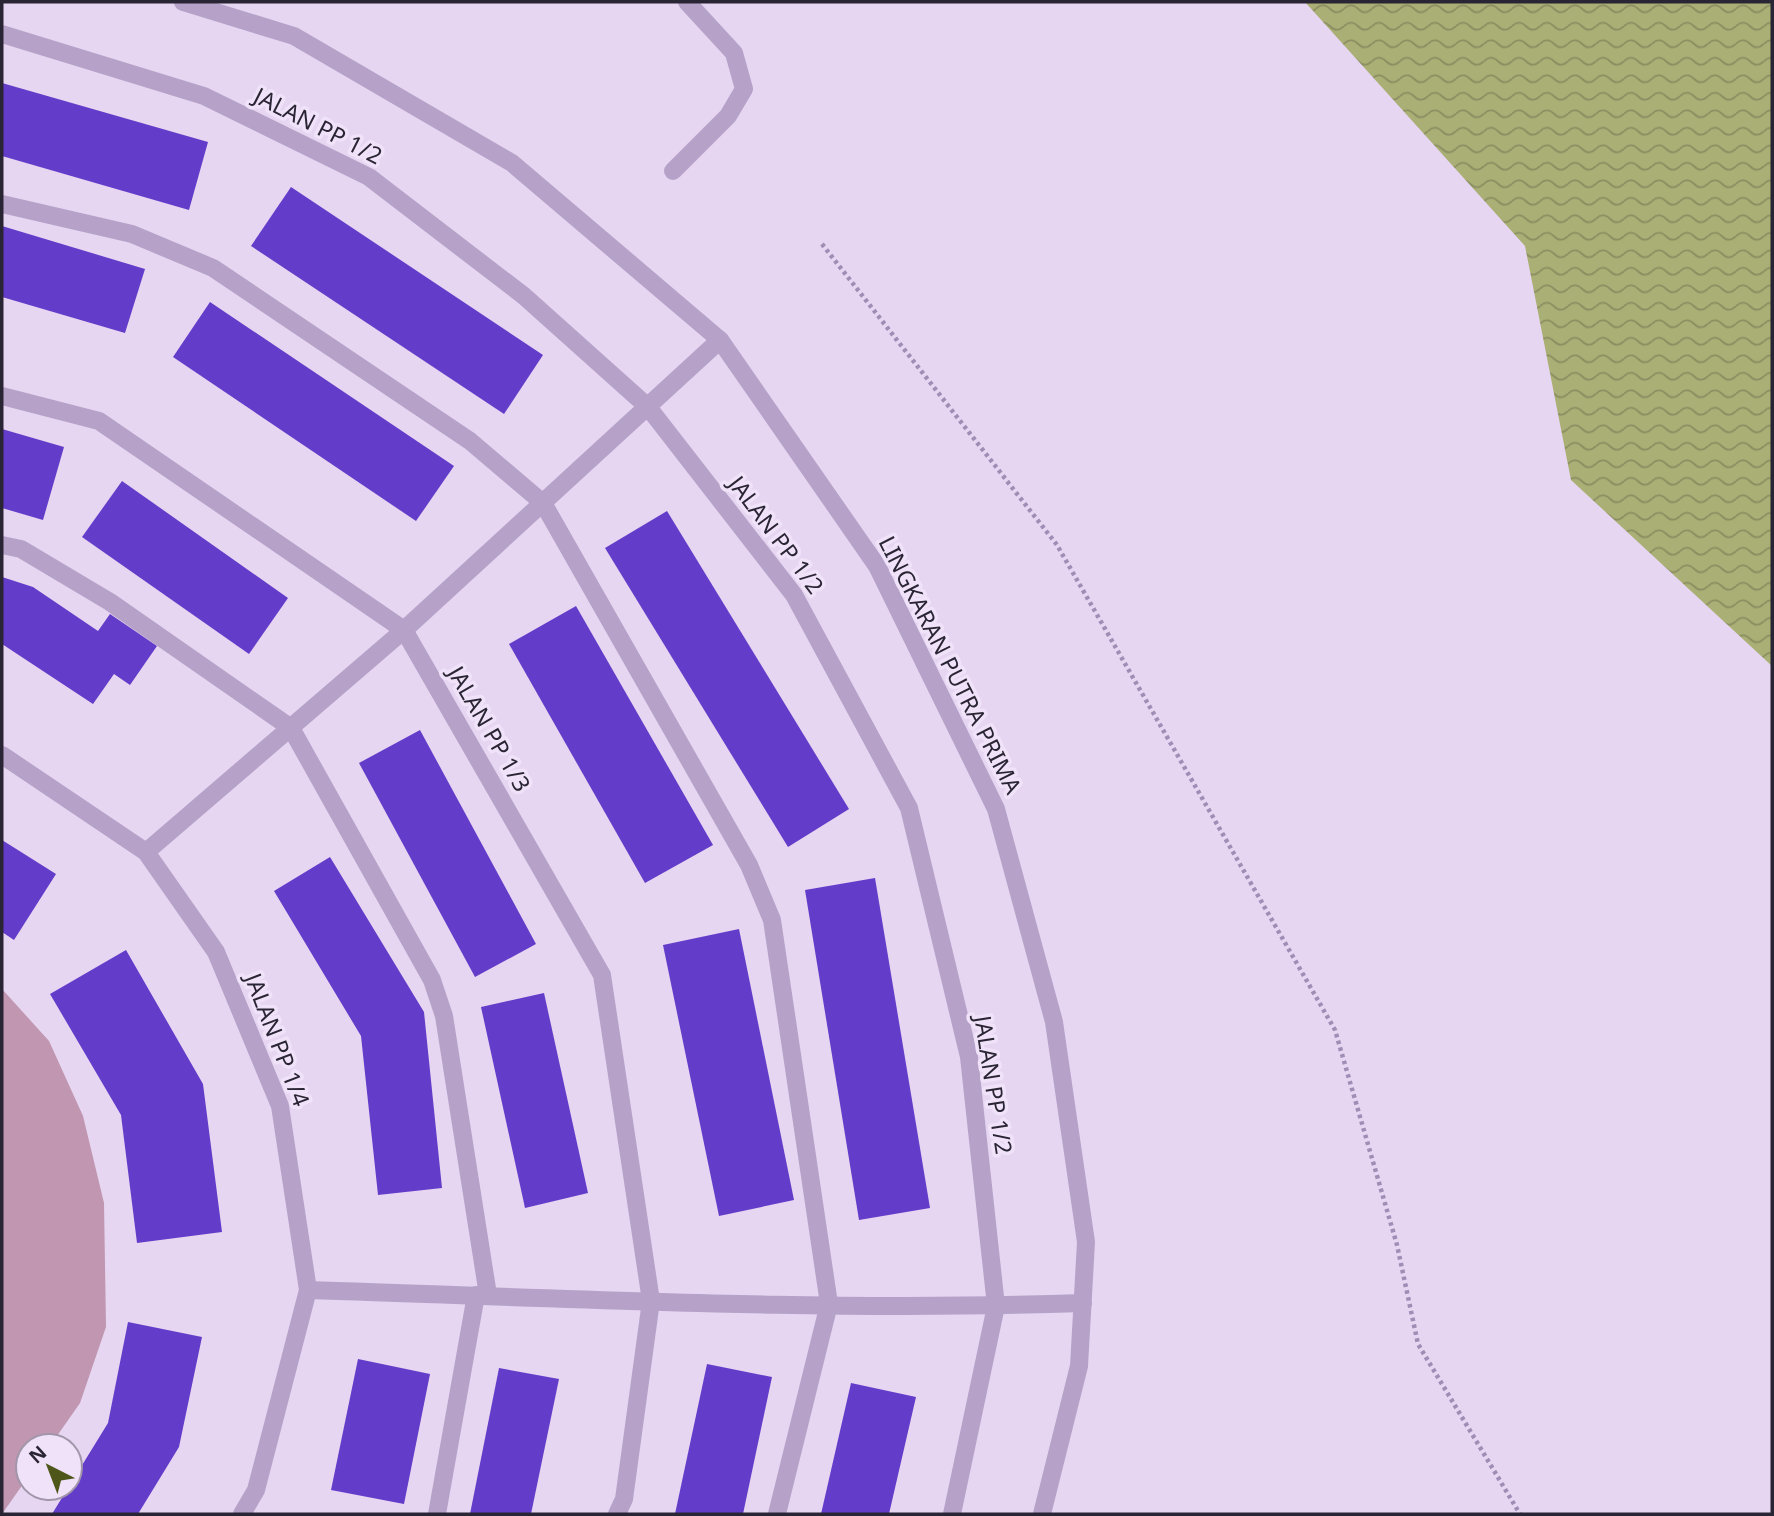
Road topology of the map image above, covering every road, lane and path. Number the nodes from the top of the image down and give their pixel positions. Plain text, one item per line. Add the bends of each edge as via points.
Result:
1 (183, 2) edge
2 (687, 2) edge
3 (2, 34) edge
4 (673, 171) dead end
5 (2, 204) edge
6 (822, 244) dead end
7 (720, 340) junction
8 (2, 396) edge
9 (648, 407) junction
10 (543, 503) junction
11 (2, 545) edge
12 (404, 630) junction
13 (291, 728) junction
14 (2, 755) edge
15 (146, 852) junction
16 (308, 1290) junction
17 (482, 1295) junction
18 (651, 1301) junction
19 (1083, 1303) junction
20 (829, 1304) junction
21 (996, 1307) junction
22 (242, 1514) edge
23 (437, 1514) edge
24 (617, 1514) edge
25 (777, 1514) edge
26 (952, 1514) edge
27 (1042, 1514) edge
28 (1520, 1514) edge

1 - 7 street, LINGKARAN PUTRA PRIMA via 295,36 512,163
2 - 4 street via 734,53 744,89 728,116
3 - 9 street, JALAN PP 1/2 via 204,96 369,177 524,296
5 - 10 street via 132,234 214,268 470,441
6 - 28 path via 1057,545 1335,1030 1397,1244 1419,1344
7 - 9 street
7 - 19 street, LINGKARAN PUTRA PRIMA via 877,566 996,809 1054,1022 1086,1242
8 - 12 street, JALAN PP 1/3 via 99,421
9 - 10 street
9 - 21 street, JALAN PP 1/2 via 794,595 909,808 969,1057
10 - 12 street
10 - 20 street via 749,865 772,920
11 - 13 street via 21,549 110,602
12 - 13 street
12 - 18 street, JALAN PP 1/3 via 602,975
13 - 15 street
13 - 17 street via 432,980 444,1016
14 - 15 street, JALAN PP 1/4
15 - 16 street, JALAN PP 1/4 via 216,952 280,1106
16 - 17 street
16 - 22 street, JALAN PP 1/4 via 256,1490
17 - 18 street
17 - 23 street
18 - 20 street
18 - 24 street, JALAN PP 1/3 via 624,1499
19 - 21 street
19 - 27 street, LINGKARAN PUTRA PRIMA via 1079,1366
20 - 21 street
20 - 25 street
21 - 26 street, JALAN PP 1/2

